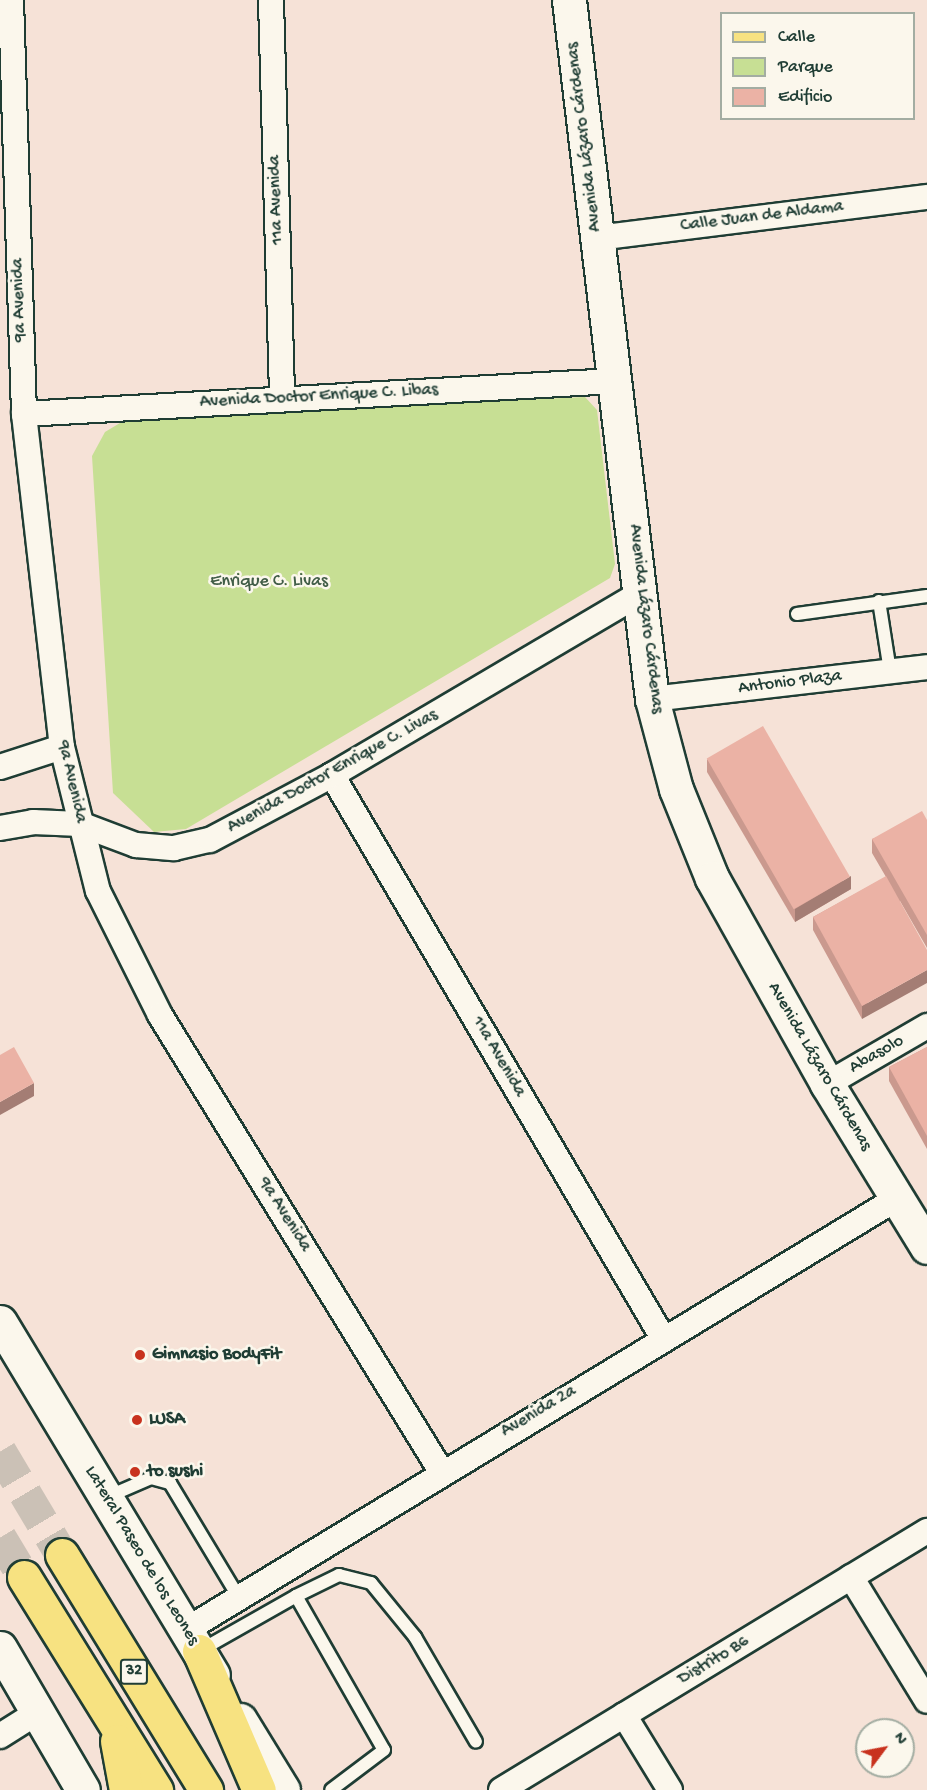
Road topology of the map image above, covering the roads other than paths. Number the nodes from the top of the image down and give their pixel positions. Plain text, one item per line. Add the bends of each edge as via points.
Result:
1 (11, 0) edge
2 (272, 0) edge
3 (569, 0) edge
4 (927, 197) edge
5 (597, 238) junction
6 (615, 381) junction
7 (282, 399) junction
8 (24, 414) junction
9 (641, 593) junction
10 (927, 596) edge
11 (879, 601) junction
12 (797, 614) dead end
13 (927, 667) edge
14 (890, 671) junction
15 (652, 699) junction
16 (62, 747) junction
17 (0, 767) edge
18 (332, 775) junction
19 (80, 824) junction
20 (0, 828) edge
21 (927, 1026) edge
22 (827, 1084) junction
23 (896, 1199) junction
24 (927, 1247) edge
25 (0, 1322) edge
26 (663, 1338) junction
27 (441, 1471) junction
28 (106, 1497) junction
29 (927, 1532) edge
30 (62, 1555) tunnel mouth
31 (24, 1577) tunnel mouth
32 (851, 1577) junction
33 (238, 1596) junction
34 (296, 1596) junction
35 (192, 1640) junction
36 (0, 1648) edge
37 (927, 1701) edge
38 (38, 1712) junction
39 (624, 1715) junction
40 (113, 1721) junction
41 (0, 1736) edge
42 (476, 1742) dead end
43 (83, 1790) edge
44 (126, 1790) edge
45 (156, 1790) edge
46 (206, 1790) edge
47 (259, 1790) edge
48 (283, 1790) edge
49 (331, 1790) edge
50 (501, 1790) edge
51 (670, 1790) edge

1 - 8 street, 9a Avenida
2 - 7 street, 11a Avenida
3 - 5 street, Avenida Lázaro Cárdenas
4 - 5 street, Calle Juan de Aldama
5 - 6 street, Avenida Lázaro Cárdenas
6 - 7 street, Avenida Doctor Enrique C. Libas
6 - 9 street, Avenida Lázaro Cárdenas
7 - 8 street, Avenida Doctor Enrique C. Libas
8 - 16 street, 9a Avenida
9 - 15 street, Avenida Lázaro Cárdenas
9 - 18 street, Avenida Doctor Enrique C. Livas
10 - 11 lane
11 - 12 lane
11 - 14 lane
13 - 14 street, Antonio Plaza
14 - 15 street, Antonio Plaza
15 - 22 street, Avenida Lázaro Cárdenas via 686,822
16 - 17 street
16 - 19 street, 9a Avenida
18 - 19 street, Avenida Doctor Enrique C. Livas via 210,840 174,848 136,845
18 - 26 street, 11a Avenida
19 - 20 street, Avenida Doctor Enrique C. Livas via 33,822
19 - 27 street, 9a Avenida via 98,891 160,1015
21 - 22 street, Abasolo
22 - 23 street, Avenida Lázaro Cárdenas
23 - 24 street, Avenida Lázaro Cárdenas
23 - 26 street, Avenida 2a
25 - 28 street, Lateral Paseo de los Leones
26 - 27 street, Avenida 2a
27 - 33 street, Avenida 2a
28 - 33 lane via 151,1478 170,1483
28 - 35 street, Lateral Paseo de los Leones
29 - 32 street, Distrito B6
30 - 46 main road, 32
31 - 40 main road, 32
32 - 37 street
32 - 39 street, Distrito B6
33 - 35 street, Avenida 2a
34 - 35 lane
34 - 42 lane via 339,1575 371,1583 415,1637
34 - 49 lane via 384,1750
35 - 47 main road
35 - 48 street, Lateral Paseo de los Leones
36 - 38 street
38 - 41 street
38 - 43 street
39 - 50 street, Distrito B6
39 - 51 street
40 - 44 main road
40 - 45 main road, 32

